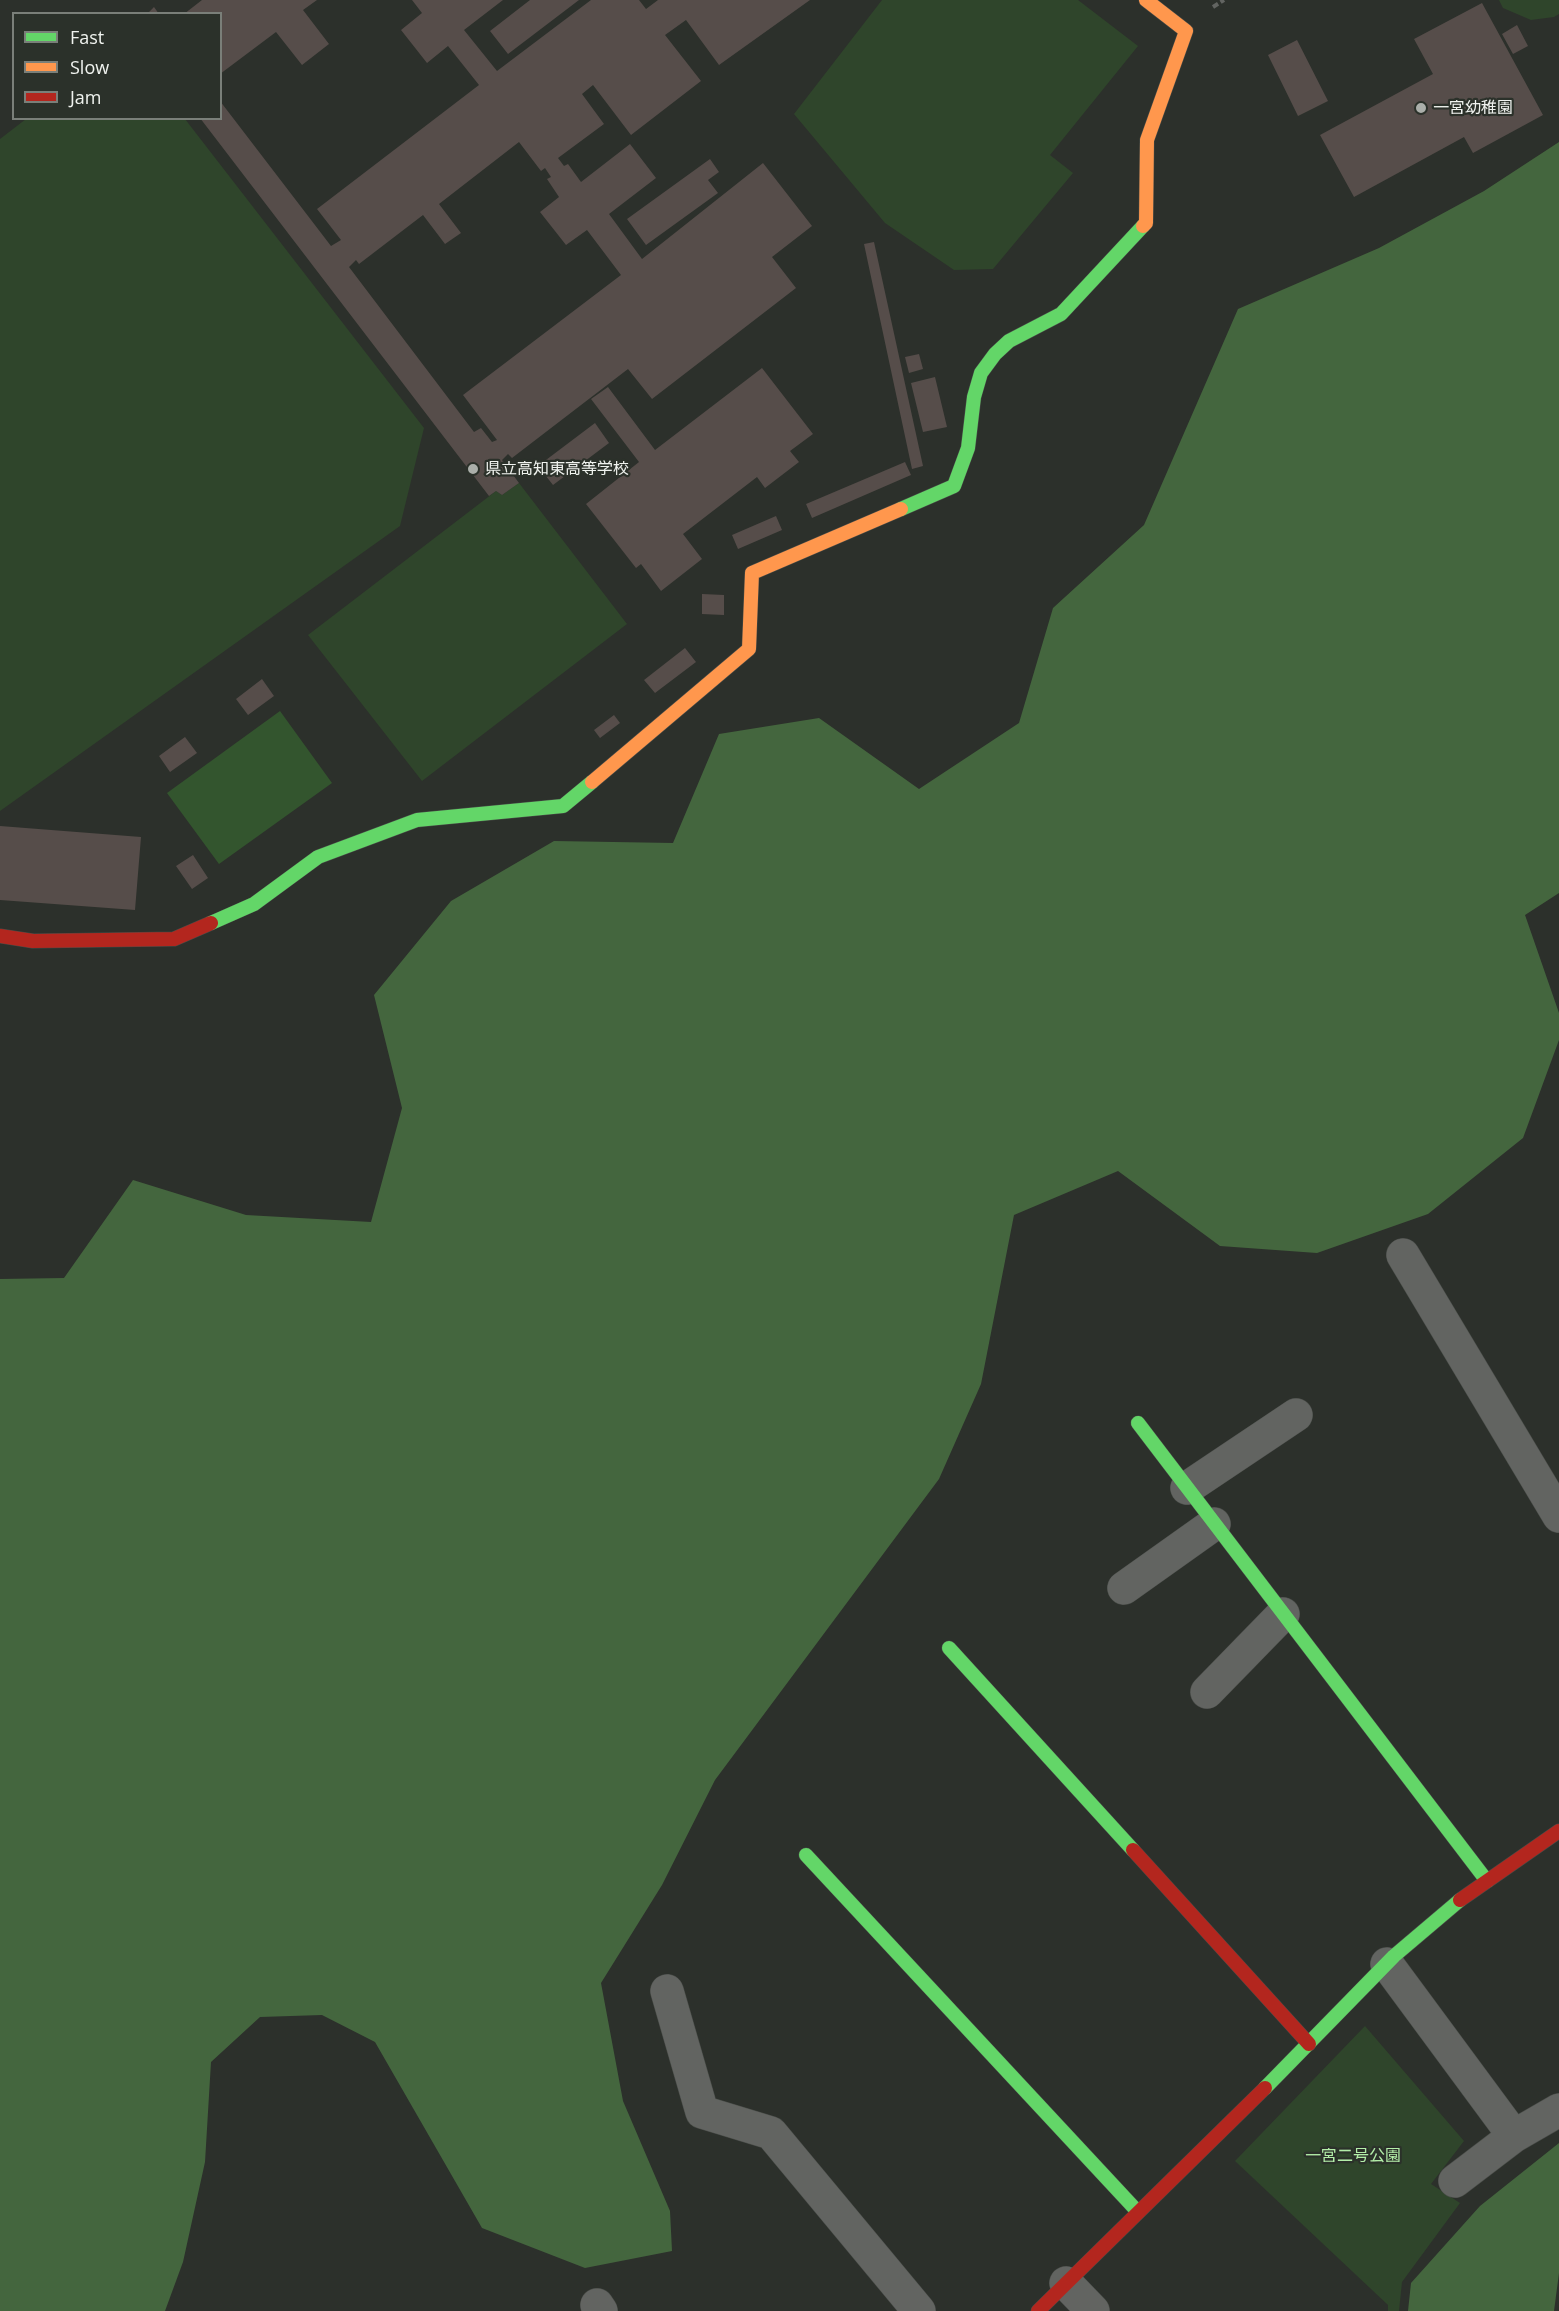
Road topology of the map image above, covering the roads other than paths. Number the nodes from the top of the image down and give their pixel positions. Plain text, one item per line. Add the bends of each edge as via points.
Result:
1 (1146, 0) edge
2 (0, 936) edge
3 (1402, 1255) dead end
4 (1296, 1415) dead end
5 (1137, 1423) dead end
6 (1187, 1488) junction
7 (1559, 1515) edge
8 (1214, 1524) junction
9 (1124, 1588) dead end
10 (1283, 1614) junction
11 (949, 1648) dead end
12 (1207, 1692) dead end
13 (1559, 1831) edge
14 (806, 1855) dead end
15 (1487, 1881) junction
16 (1386, 1964) junction
17 (667, 1991) dead end
18 (1309, 2044) junction
19 (1559, 2110) edge
20 (1514, 2136) junction
21 (1455, 2181) dead end
22 (1138, 2212) junction
23 (1066, 2283) junction
24 (919, 2311) edge
25 (1038, 2311) edge
26 (1093, 2311) edge

1 - 2 street via 1185,31 1147,140 1146,223 1061,314 1009,341 981,373 968,448 954,486 752,573 749,649 563,806 417,820 318,857 254,904 174,939 33,941
3 - 7 street
4 - 6 street
5 - 6 street
6 - 8 street
8 - 9 street
8 - 10 street
10 - 12 street
10 - 15 street
11 - 18 street
13 - 15 street
14 - 22 street
15 - 16 street
16 - 18 street
16 - 20 street
17 - 24 street via 702,2112 771,2133
18 - 22 street
19 - 20 street
20 - 21 street
22 - 23 street
23 - 25 street
23 - 26 street

